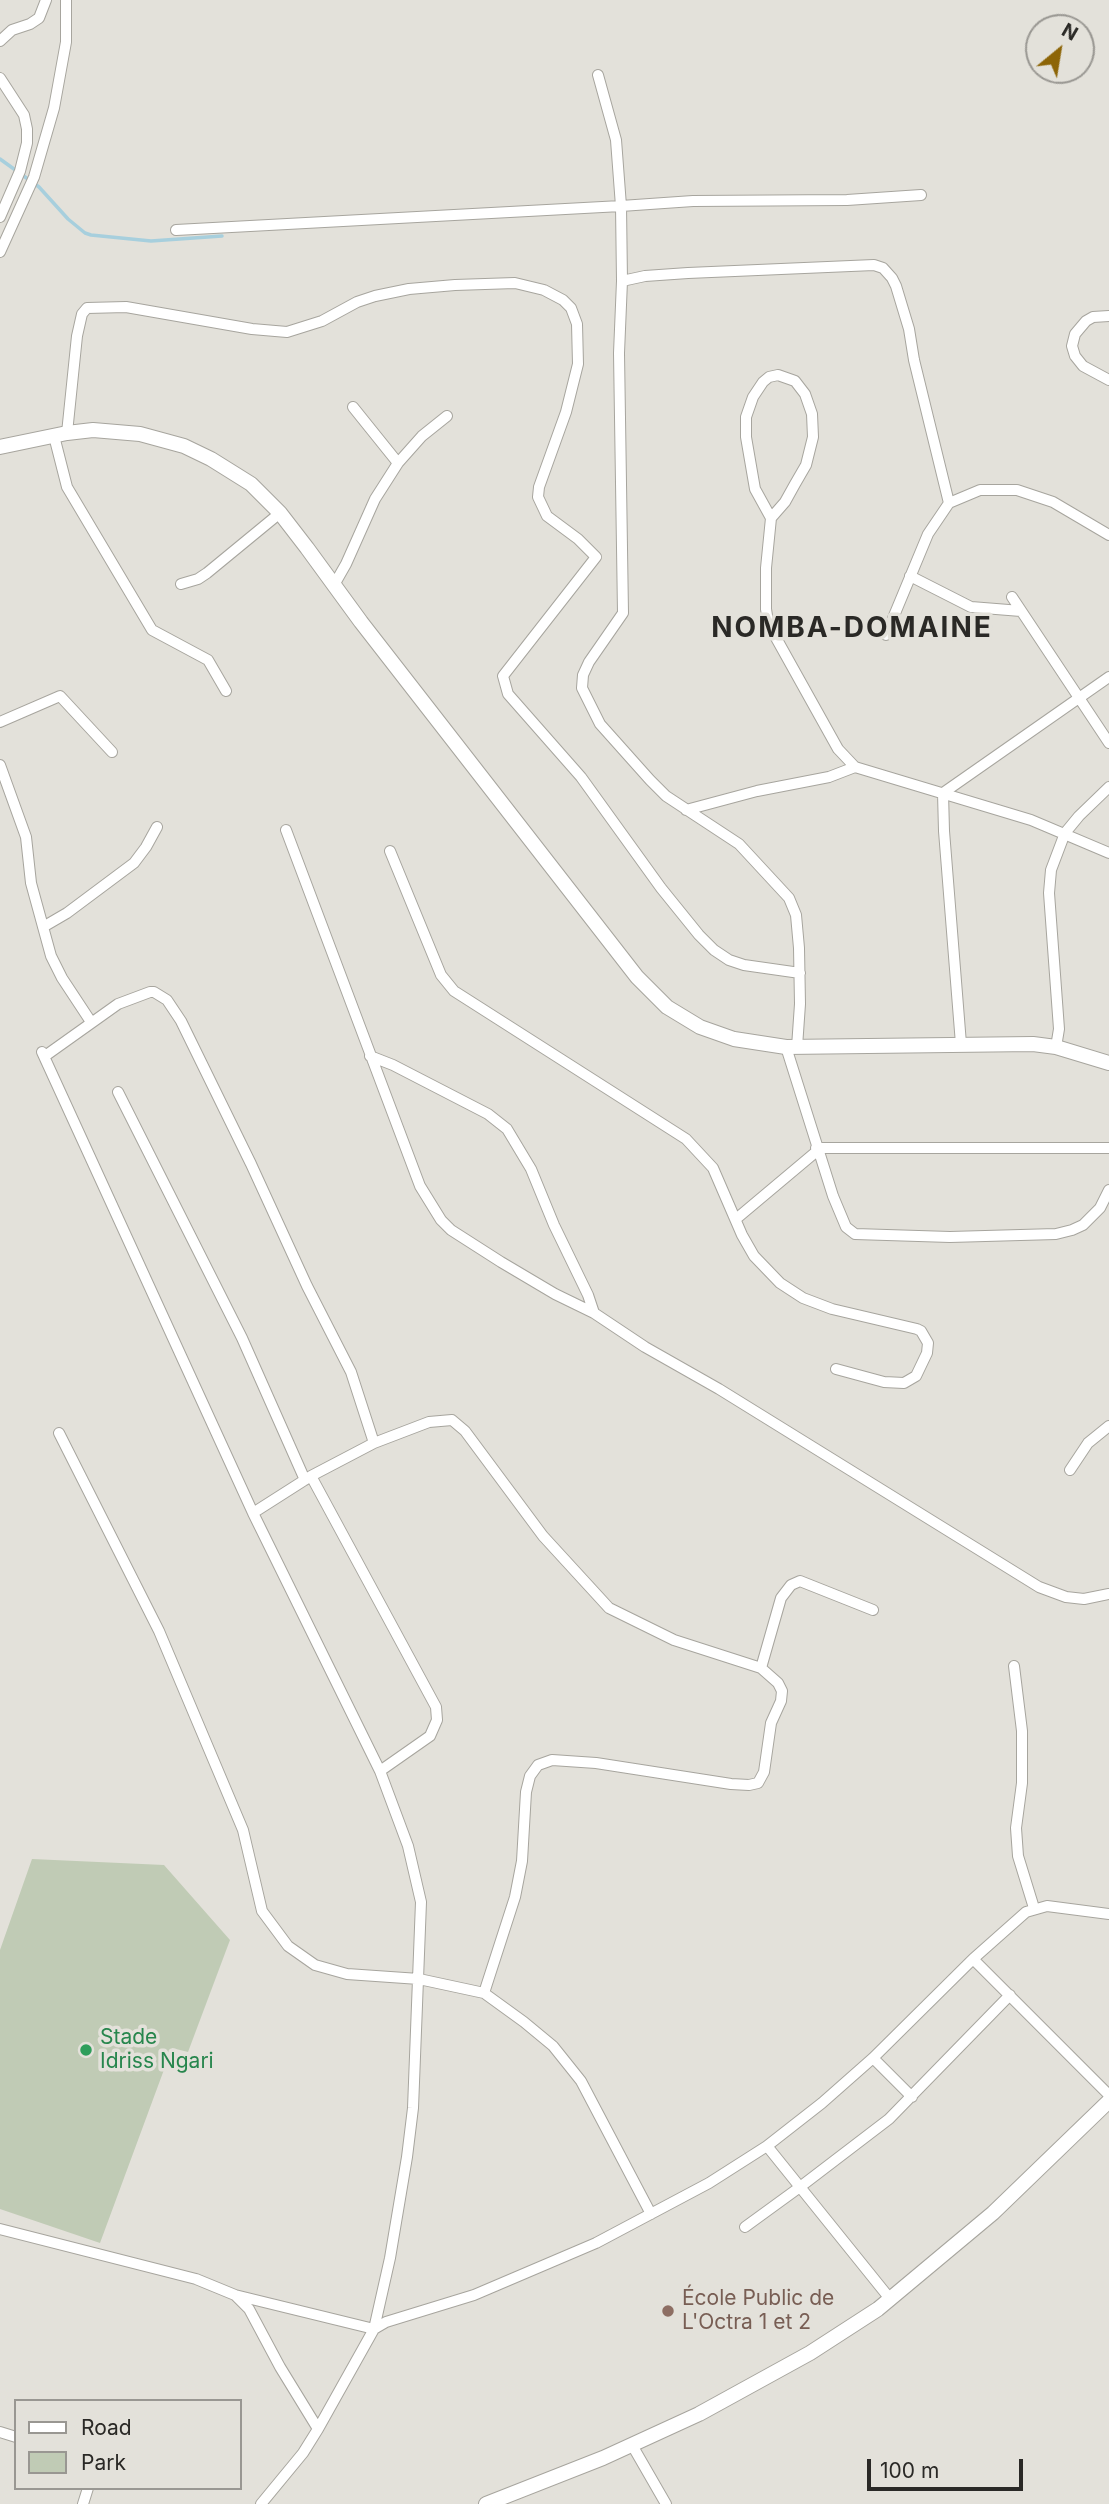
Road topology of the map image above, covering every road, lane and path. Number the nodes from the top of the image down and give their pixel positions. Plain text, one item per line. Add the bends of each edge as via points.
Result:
1 (46, 0) edge
2 (66, 0) edge
3 (0, 41) edge
4 (598, 75) dead end
5 (0, 78) edge
6 (920, 195) dead end
7 (621, 206) junction
8 (0, 216) edge
9 (176, 230) dead end
10 (0, 252) edge
11 (622, 281) junction
12 (1109, 316) edge
13 (1109, 380) edge
14 (353, 407) dead end
15 (447, 416) dead end
16 (60, 434) junction
17 (0, 447) edge
18 (398, 463) junction
19 (949, 503) junction
20 (280, 513) junction
21 (771, 518) junction
22 (1109, 535) edge
23 (911, 576) junction
24 (181, 584) dead end
25 (334, 585) junction
26 (1012, 597) dead end
27 (1021, 611) junction
28 (886, 635) dead end
29 (1109, 677) edge
30 (226, 691) dead end
31 (1079, 698) junction
32 (0, 722) edge
33 (1109, 743) edge
34 (112, 752) dead end
35 (0, 765) edge
36 (855, 767) junction
37 (1109, 787) edge
38 (943, 793) junction
39 (686, 810) junction
40 (157, 827) dead end
41 (286, 830) dead end
42 (1065, 834) junction
43 (390, 851) dead end
44 (1109, 853) edge
45 (43, 927) junction
46 (800, 973) junction
47 (92, 1022) junction
48 (961, 1044) junction
49 (791, 1047) junction
50 (1056, 1047) junction
51 (370, 1056) junction
52 (1109, 1063) edge
53 (118, 1092) dead end
54 (1109, 1148) edge
55 (816, 1149) junction
56 (1109, 1190) edge
57 (736, 1219) junction
58 (594, 1312) junction
59 (836, 1369) dead end
60 (1109, 1426) edge
61 (60, 1433) dead end
62 (374, 1443) junction
63 (1070, 1470) dead end
64 (308, 1478) junction
65 (253, 1513) junction
66 (1109, 1594) edge
67 (873, 1610) dead end
68 (1014, 1666) dead end
69 (761, 1668) junction
70 (380, 1771) junction
71 (1034, 1908) junction
72 (1109, 1914) edge
73 (973, 1959) junction
74 (419, 1979) junction
75 (484, 1993) junction
76 (1010, 1995) junction
77 (873, 2058) junction
78 (1109, 2095) edge
79 (912, 2097) junction
80 (1109, 2101) edge
81 (766, 2146) junction
82 (800, 2188) junction
83 (651, 2214) junction
84 (745, 2227) dead end
85 (0, 2229) edge
86 (235, 2295) junction
87 (891, 2300) junction
88 (374, 2329) junction
89 (318, 2429) junction
90 (632, 2445) junction
91 (261, 2504) edge
92 (486, 2504) edge
93 (666, 2504) edge

1 - 3 street via 39,18
2 - 10 street via 68,22 54,108 32,182
4 - 7 street via 617,140
5 - 8 street via 24,115 27,129 18,176
6 - 7 street
7 - 9 street
7 - 11 street
11 - 19 street via 688,273 883,268 896,286 909,329
11 - 39 street via 623,613 589,662 582,688 600,724 666,796
12 - 13 street via 1086,321 1072,346 1083,366
14 - 18 street
15 - 18 street
16 - 17 street
16 - 20 street via 113,431 184,446 242,478
16 - 30 street via 67,487 152,630 208,660
16 - 46 street via 77,336 87,307 126,307 287,332 322,321 357,302 409,289 515,283 563,300 578,324 578,364 538,497 547,516 596,557 503,676 508,694 581,778 661,888 714,950 744,965
18 - 25 street via 375,499
19 - 22 street via 980,490 1017,490 1053,502
19 - 23 street via 928,534
20 - 24 street via 207,573
20 - 25 street
21 - 21 street via 755,489 746,417 762,382 778,375 795,381 805,394 813,437 806,465
21 - 36 street via 765,595 768,622 838,749
23 - 27 street via 971,607
23 - 28 street
25 - 49 street via 652,993 684,1018 717,1034
26 - 27 street
27 - 31 street
29 - 31 street
31 - 33 street
31 - 38 street
32 - 34 street via 60,696
35 - 45 street via 26,837 31,883
36 - 38 street
36 - 39 street
37 - 42 street
38 - 42 street
38 - 48 street
39 - 46 street via 739,844 789,898 796,915
40 - 45 street via 134,863
41 - 51 street
42 - 44 street
42 - 50 street via 1051,870 1049,893 1059,1029
43 - 57 street via 449,985 686,1139 713,1168
45 - 47 street via 62,978
46 - 49 street
47 - 62 street via 118,1004 150,992 173,1007 351,1372
47 - 65 street via 43,1054
48 - 49 street
48 - 50 street
49 - 55 street
50 - 52 street
51 - 58 street via 421,1186 441,1220 501,1262
51 - 58 street via 477,1108 507,1129 531,1168
53 - 64 street
54 - 55 street
55 - 56 street via 846,1227 866,1236 1056,1234 1083,1225 1100,1208
55 - 57 street
57 - 59 street via 754,1256 803,1298 917,1329 928,1343 916,1376 904,1383
58 - 66 street via 1039,1587 1084,1599
60 - 63 street via 1088,1443
61 - 74 street via 159,1631 243,1830 262,1912 288,1946 315,1965 347,1974
62 - 64 street
62 - 69 street via 429,1422 458,1423 543,1536 610,1608 674,1640
64 - 65 street
64 - 70 street via 436,1707 437,1720 430,1735
65 - 70 street
67 - 69 street via 800,1581 791,1585 781,1598
68 - 71 street via 1022,1731 1018,1856
69 - 75 street via 782,1691 758,1783 731,1784 596,1763 552,1760 538,1765 526,1792 515,1897
70 - 74 street via 416,1871 421,1902
71 - 72 street
71 - 73 street
73 - 76 street
73 - 77 street
74 - 75 street
74 - 88 street via 407,2157
75 - 83 street via 553,2046 582,2081
76 - 78 street
76 - 79 street
77 - 79 street
77 - 81 street
79 - 82 street
80 - 87 street via 993,2213
81 - 82 street
81 - 83 street
82 - 84 street
82 - 87 street
83 - 88 street via 536,2270
85 - 86 street via 196,2279
86 - 88 street
86 - 89 street via 249,2309
87 - 90 street via 799,2359
88 - 89 street
89 - 91 street
90 - 92 street
90 - 93 street

